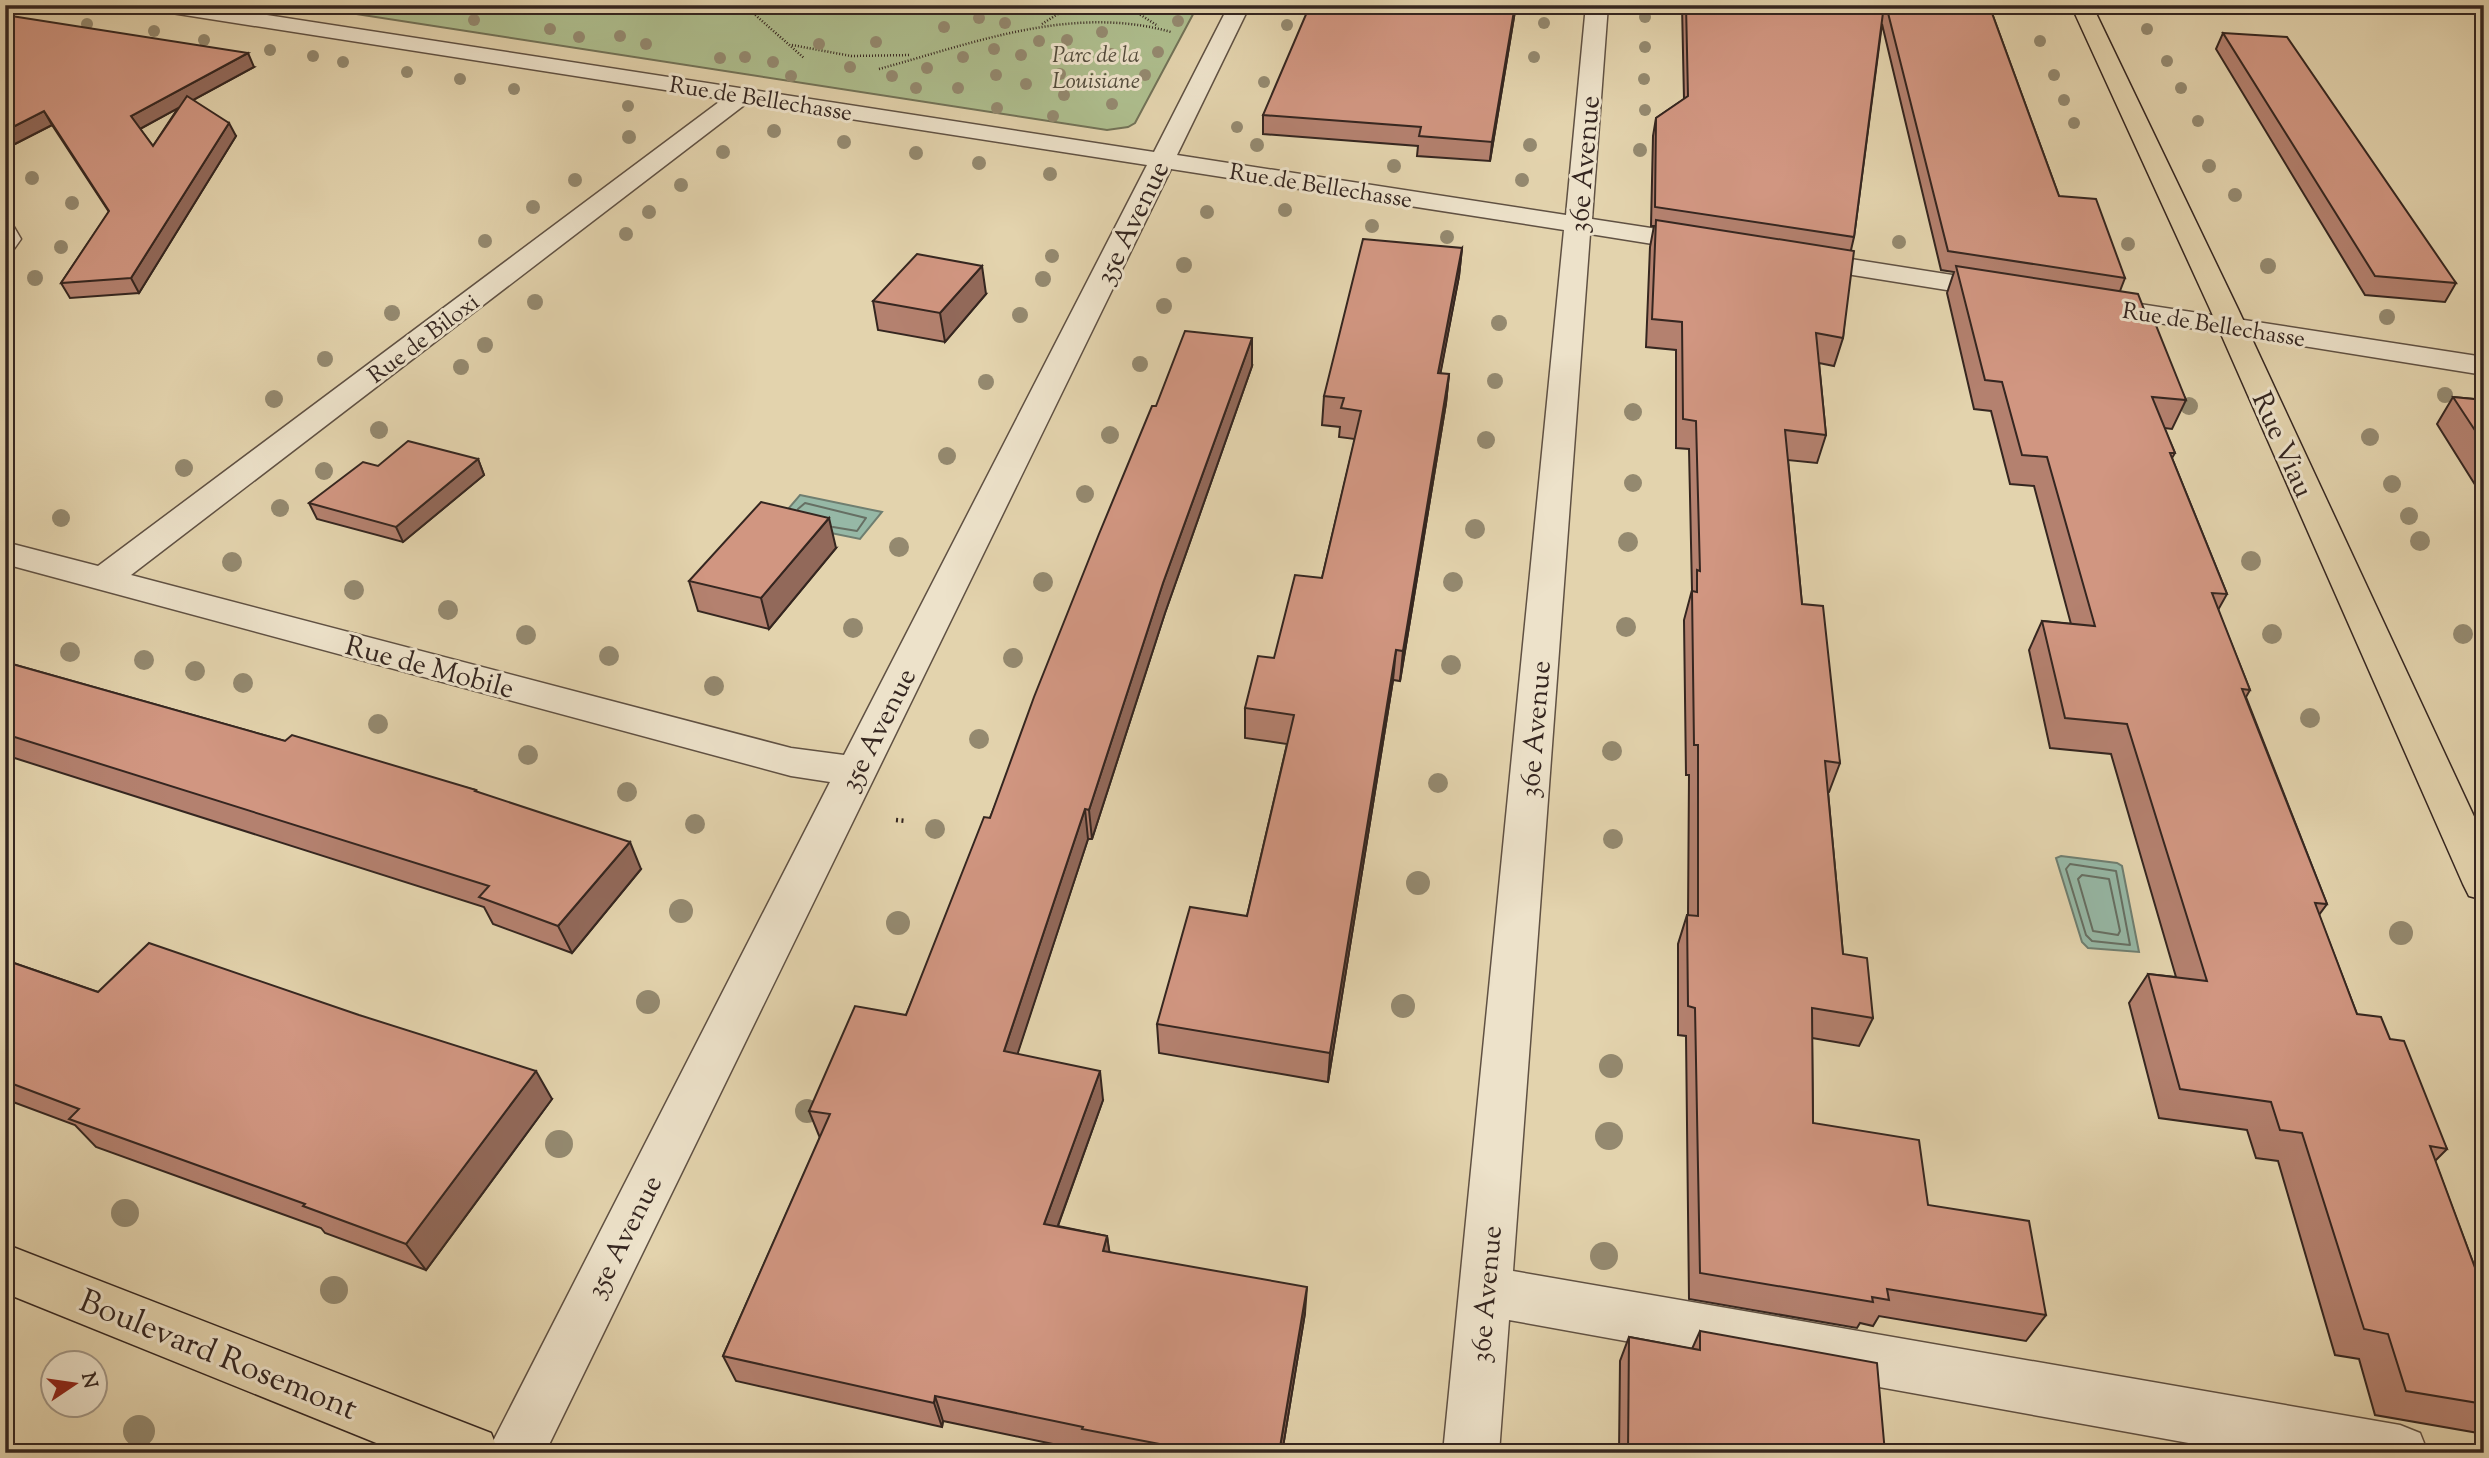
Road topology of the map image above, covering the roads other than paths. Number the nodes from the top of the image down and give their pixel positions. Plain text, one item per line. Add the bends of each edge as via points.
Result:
1 (159, 5) edge
2 (1240, 5) edge
3 (1597, 5) edge
4 (2081, 5) edge
5 (742, 96) junction
6 (1161, 160) junction
7 (1577, 225) junction
8 (5, 233) edge
9 (5, 243) edge
10 (1733, 249) edge
11 (1774, 255) edge
12 (2032, 295) edge
13 (2072, 302) edge
14 (2231, 326) junction
15 (2484, 366) edge
16 (5, 553) edge
17 (104, 579) junction
18 (856, 771) junction
19 (2484, 884) edge
20 (5, 1268) edge
21 (1486, 1291) junction
22 (471, 1453) edge
23 (515, 1453) edge
24 (1471, 1453) edge
25 (2400, 1453) edge

1 - 5 street, Rue de Bellechasse
2 - 6 street, 35e Avenue
3 - 7 street, 36e Avenue
4 - 14 main road, Rue Viau
5 - 6 street, Rue de Bellechasse
5 - 17 street, Rue de Biloxi
6 - 7 street, Rue de Bellechasse
6 - 18 street, 35e Avenue
7 - 10 street, Rue de Bellechasse
7 - 21 street, 36e Avenue
8 - 9 street
11 - 12 street
13 - 14 street, Rue de Bellechasse
14 - 15 street, Rue de Bellechasse
14 - 19 main road, Rue Viau
16 - 17 street, Rue de Mobile
17 - 18 street, Rue de Mobile via 791,762
18 - 23 street, 35e Avenue
20 - 22 main road, Boulevard Rosemont
21 - 24 street, 36e Avenue
21 - 25 street

